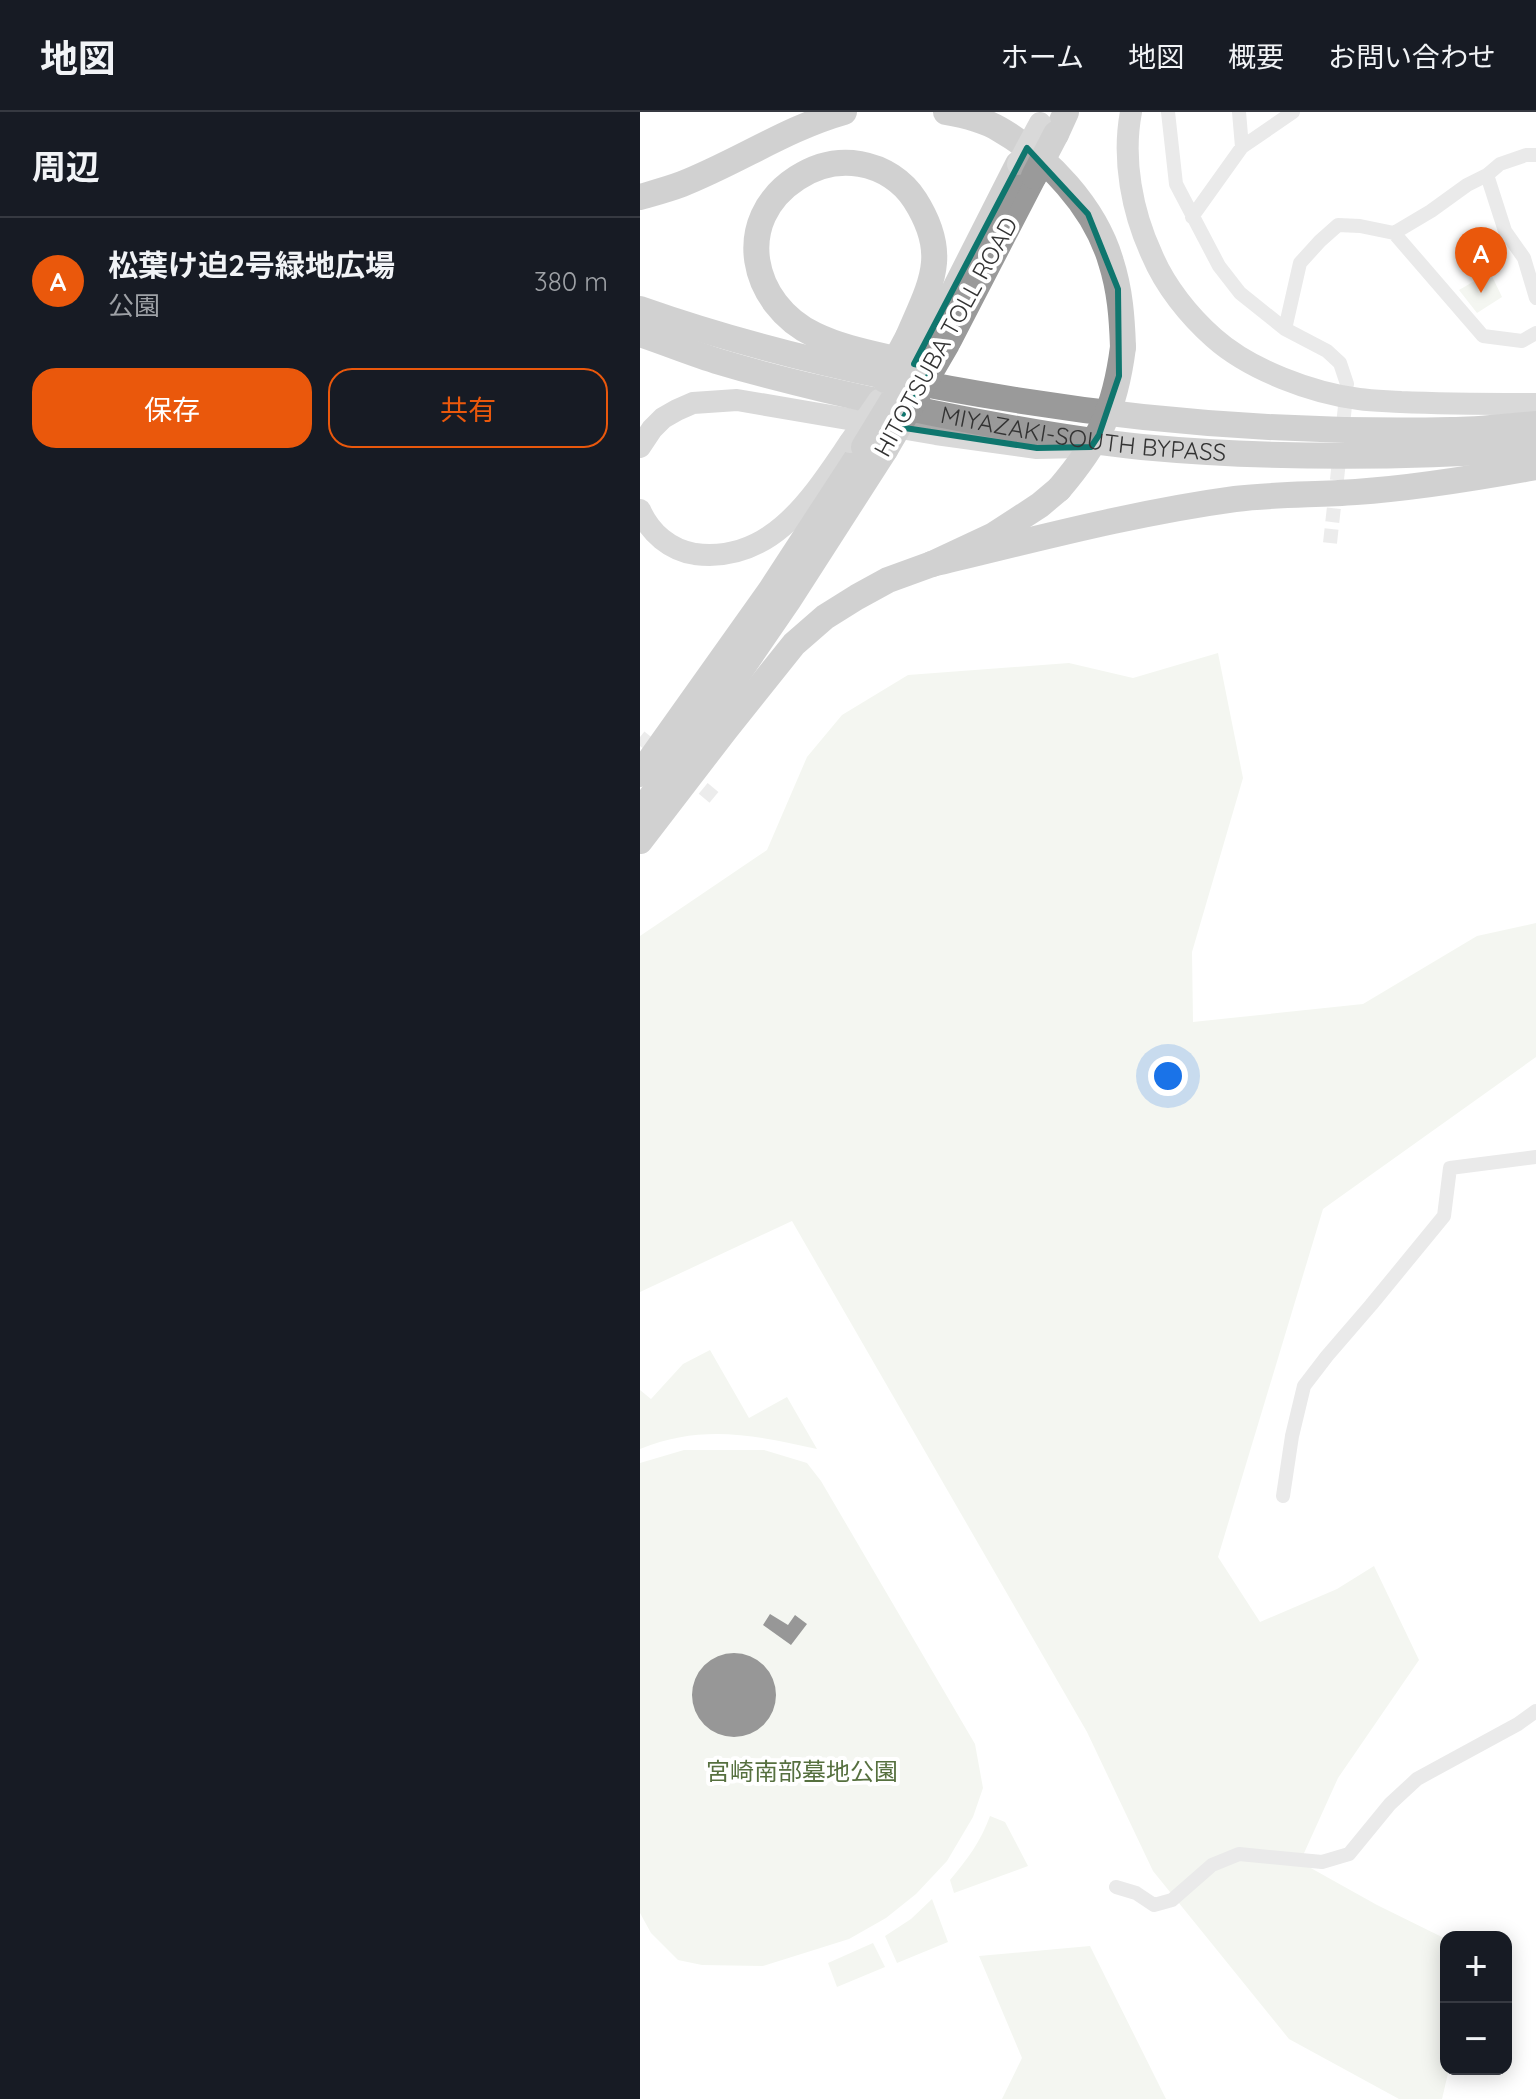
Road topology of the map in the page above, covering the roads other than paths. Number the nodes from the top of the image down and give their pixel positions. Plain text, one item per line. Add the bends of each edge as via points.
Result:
1 (844, 112) edge
2 (946, 112) edge
3 (1131, 112) edge
4 (1168, 112) edge
5 (1239, 112) edge
6 (1293, 112) edge
7 (1052, 120) edge
8 (1242, 147) junction
9 (1536, 155) edge
10 (1487, 175) junction
11 (640, 197) edge
12 (1192, 217) junction
13 (1394, 233) junction
14 (1536, 298) edge
15 (640, 309) edge
16 (1285, 329) junction
17 (1536, 333) edge
18 (640, 334) edge
19 (925, 340) junction
20 (1347, 384) tunnel mouth
21 (1536, 404) edge
22 (1158, 419) junction
23 (1536, 424) edge
24 (866, 446) junction
25 (640, 447) edge
26 (1141, 447) junction
27 (1536, 449) edge
28 (1536, 467) edge
29 (640, 510) edge
30 (808, 552) junction
31 (932, 564) junction
32 (770, 591) junction
33 (640, 774) edge
34 (640, 812) edge
35 (640, 841) edge
36 (1536, 1157) edge
37 (1283, 1496) dead end
38 (1536, 1711) edge
39 (1116, 1887) dead end

1 - 11 highway via 682,184
2 - 31 highway, bridge via 996,127 1039,157 1074,194 1111,259 1123,347 1099,435 1059,489 994,535
3 - 21 main road via 1130,183 1143,236 1172,291 1222,345 1288,381 1358,399
4 - 12 street via 1176,184
5 - 8 street
6 - 8 street
7 - 19 highway, HITOTSUBA TOLL ROAD, bridge
8 - 12 street
9 - 10 street via 1500,164
10 - 13 street
10 - 14 street via 1505,231 1524,258
12 - 16 street via 1240,293
13 - 16 street via 1338,225 1300,263
13 - 17 street via 1483,336 1522,341
15 - 22 highway, MIYAZAKI-SOUTH BYPASS via 876,374 969,393
16 - 20 street via 1327,351 1340,363
18 - 26 highway, MIYAZAKI-SOUTH BYPASS via 718,361 863,399
19 - 22 highway via 934,237 912,196 891,175 842,162 789,183 772,200 762,221 760,276 781,312 814,335
19 - 24 highway, bridge
22 - 23 highway, MIYAZAKI-SOUTH BYPASS via 1355,430
24 - 29 main road via 779,530 745,549 715,555 684,552 651,530
24 - 30 highway
24 - 32 highway
25 - 26 main road via 663,418 677,410 693,403 737,400 1037,448
26 - 27 highway, MIYAZAKI-SOUTH BYPASS via 1341,455
28 - 31 highway via 1429,485 1238,499 1168,510
30 - 32 highway
30 - 34 highway via 703,725
31 - 35 highway via 857,597 794,644
32 - 33 highway
36 - 37 street via 1450,1168 1444,1216 1304,1386
38 - 39 street via 1417,1779 1349,1854 1322,1862 1239,1854 1212,1865 1172,1900 1154,1905

